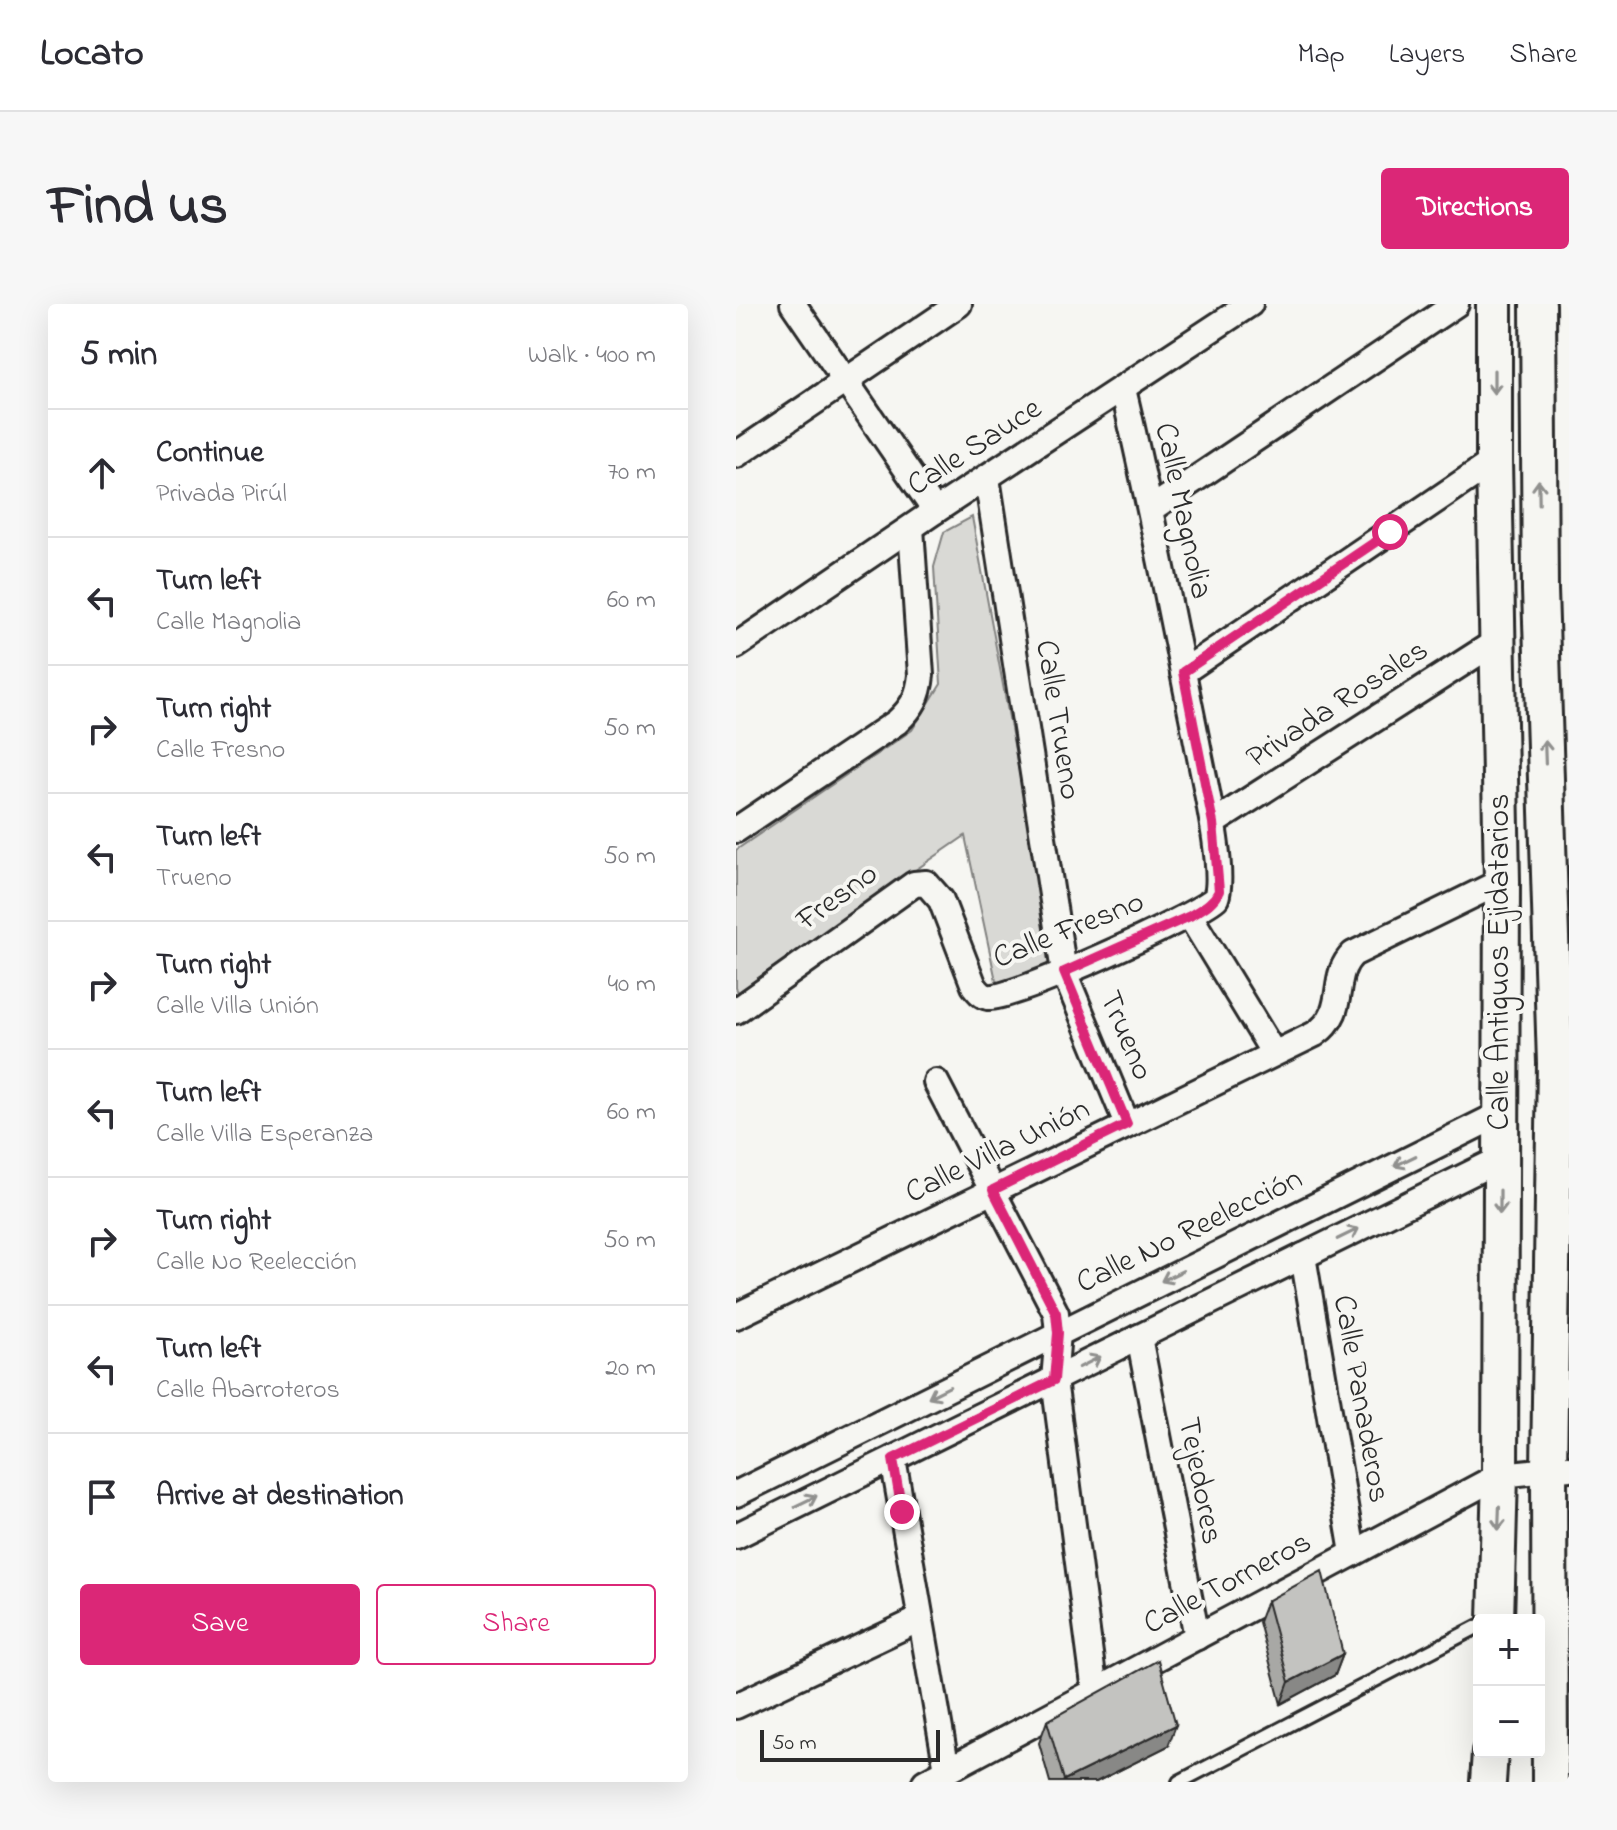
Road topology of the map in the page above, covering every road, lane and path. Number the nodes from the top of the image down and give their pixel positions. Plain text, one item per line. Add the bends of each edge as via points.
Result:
1 (793, 304) edge
2 (959, 304) edge
3 (1250, 304) edge
4 (1456, 304) edge
5 (1494, 304) edge
6 (1538, 304) edge
7 (845, 382) junction
8 (1123, 389) junction
9 (736, 455) edge
10 (1494, 461) junction
11 (987, 478) junction
12 (1151, 509) junction
13 (935, 511) junction
14 (911, 528) junction
15 (1497, 641) junction
16 (736, 646) edge
17 (1183, 672) junction
18 (1557, 793) edge
19 (1213, 823) junction
20 (736, 830) edge
21 (1502, 881) junction
22 (1190, 916) junction
23 (1560, 937) edge
24 (1064, 972) junction
25 (974, 986) joint
26 (736, 1011) edge
27 (1561, 1023) edge
28 (1273, 1052) junction
29 (1562, 1063) edge
30 (936, 1082) dead end
31 (1500, 1114) junction
32 (1127, 1124) junction
33 (1500, 1159) junction
34 (993, 1190) junction
35 (1303, 1256) junction
36 (736, 1316) edge
37 (1058, 1333) junction
38 (1139, 1337) junction
39 (1054, 1380) junction
40 (893, 1459) junction
41 (1559, 1469) edge
42 (1500, 1475) junction
43 (736, 1494) edge
44 (736, 1536) edge
45 (1353, 1553) junction
46 (1490, 1614) edge
47 (920, 1619) junction
48 (1473, 1630) edge
49 (1197, 1637) junction
50 (1095, 1692) junction
51 (736, 1706) edge
52 (1490, 1758) edge
53 (936, 1776) edge
54 (1179, 1782) edge
55 (1488, 1782) edge
56 (1550, 1782) edge

1 - 7 street
2 - 7 street
3 - 8 street, Calle Sauce
4 - 12 street
5 -> 10 street, Calle Antiguos Ejidatarios
18 -> 6 street, Calle Antiguos Ejidatarios
7 - 9 street
7 - 13 street
8 - 11 street, Calle Sauce
8 - 12 street, Calle Magnolia
10 - 15 street, Calle Antiguos Ejidatarios
10 - 17 street
11 - 13 street, Calle Sauce
11 - 24 street, Calle Trueno
12 - 17 street, Calle Magnolia
13 - 14 street, Calle Sauce
14 - 16 street, Calle Sauce
14 - 20 street via 921,675 911,709
15 - 19 street, Privada Rosales
15 - 21 street, Calle Antiguos Ejidatarios
17 - 19 street, Calle Magnolia
18 - 23 street, Calle Antiguos Ejidatarios
19 - 22 street, Calle Magnolia via 1219,891
21 - 28 street, Calle Villa Unión via 1353,954 1346,960 1326,1026
21 - 31 street, Calle Antiguos Ejidatarios
22 - 24 street, Calle Fresno
22 - 28 street
23 - 27 street, Calle Antiguos Ejidatarios
24 - 25 street, Calle Fresno via 999,996 987,997
24 - 32 street, Trueno
25 - 26 street, Fresno via 941,900 926,883 914,884
27 - 29 street, Calle Antiguos Ejidatarios
28 - 32 street, Calle Villa Unión
29 - 41 street, Calle Antiguos Ejidatarios
30 - 34 street
31 - 33 street, Calle Antiguos Ejidatarios
31 -> 37 street, Calle No Reelección
32 - 34 street, Calle Villa Unión
35 -> 33 street
33 -> 42 street, Calle Antiguos Ejidatarios
34 - 36 street, Calle Villa Unión
34 - 37 street via 1048,1295
35 - 38 street
35 - 45 street, Calle Panaderos
37 - 39 street
37 -> 43 street, Calle No Reelección
39 -> 38 street
38 - 49 street, Tejedores
39 - 40 street
39 - 50 street
44 -> 40 street
40 - 47 street
41 - 42 street, Calle Torneros
41 - 56 street, Calle Antiguos Ejidatarios
42 - 45 street, Calle Torneros
42 -> 46 street, Calle Antiguos Ejidatarios
45 - 49 street, Calle Torneros
47 - 51 street
47 - 53 street
48 - 54 lane
49 - 50 street, Calle Torneros
50 - 53 street, Calle Torneros
52 - 55 street

